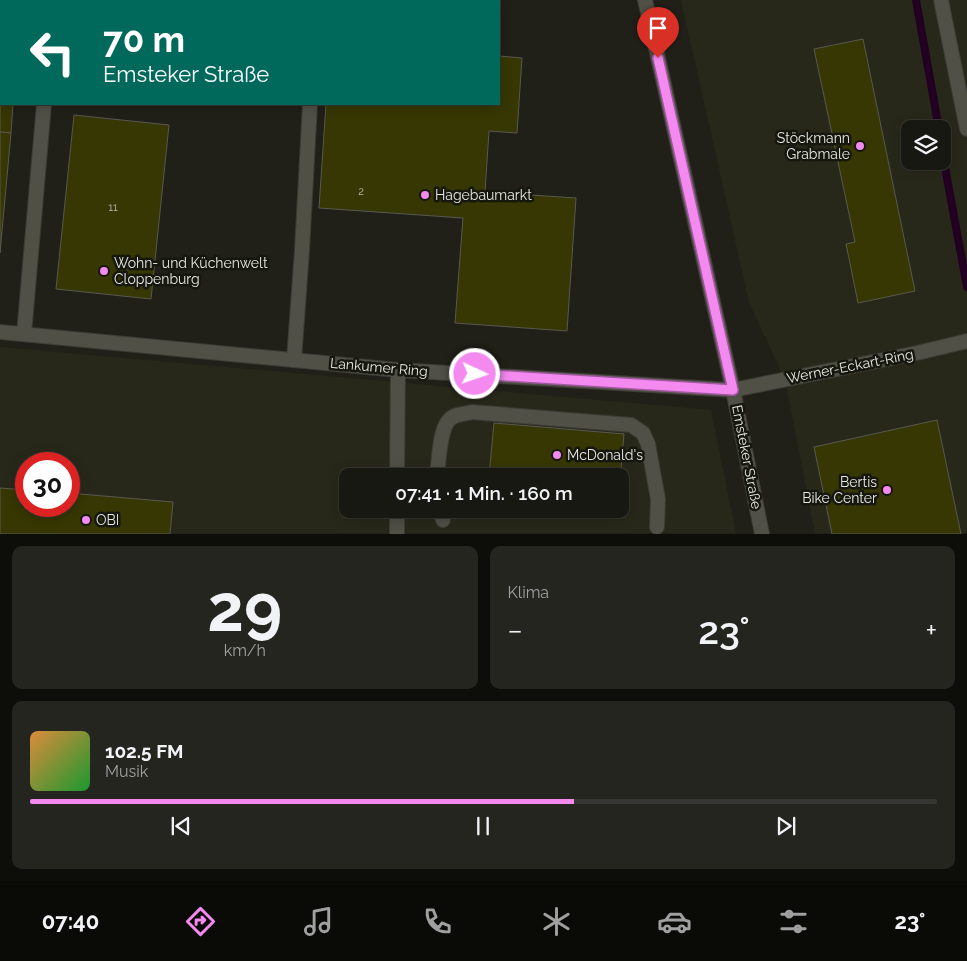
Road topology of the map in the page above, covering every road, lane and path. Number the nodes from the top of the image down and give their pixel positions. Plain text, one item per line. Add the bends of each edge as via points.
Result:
1 (645, 0) edge
2 (941, 0) edge
3 (44, 105) edge
4 (310, 105) edge
5 (967, 129) edge
6 (0, 332) edge
7 (24, 334) junction
8 (967, 341) edge
9 (294, 360) junction
10 (398, 370) junction
11 (733, 390) junction
12 (397, 468) edge
13 (438, 468) edge
14 (397, 518) edge
15 (657, 527) dead end
16 (397, 534) edge
17 (762, 534) edge

1 - 11 street, Emsteker Straße
2 - 5 street
3 - 7 street
4 - 9 street
6 - 7 street, Lankumer Ring
7 - 9 street, Lankumer Ring
8 - 11 street, Werner-Eckart-Ring
9 - 10 street, Lankumer Ring
10 - 11 street, Lankumer Ring
10 - 12 street
11 - 17 street, Emsteker Straße
13 - 15 street via 442,432 448,420 472,412 631,425 643,433 648,444 658,499
14 - 16 street

